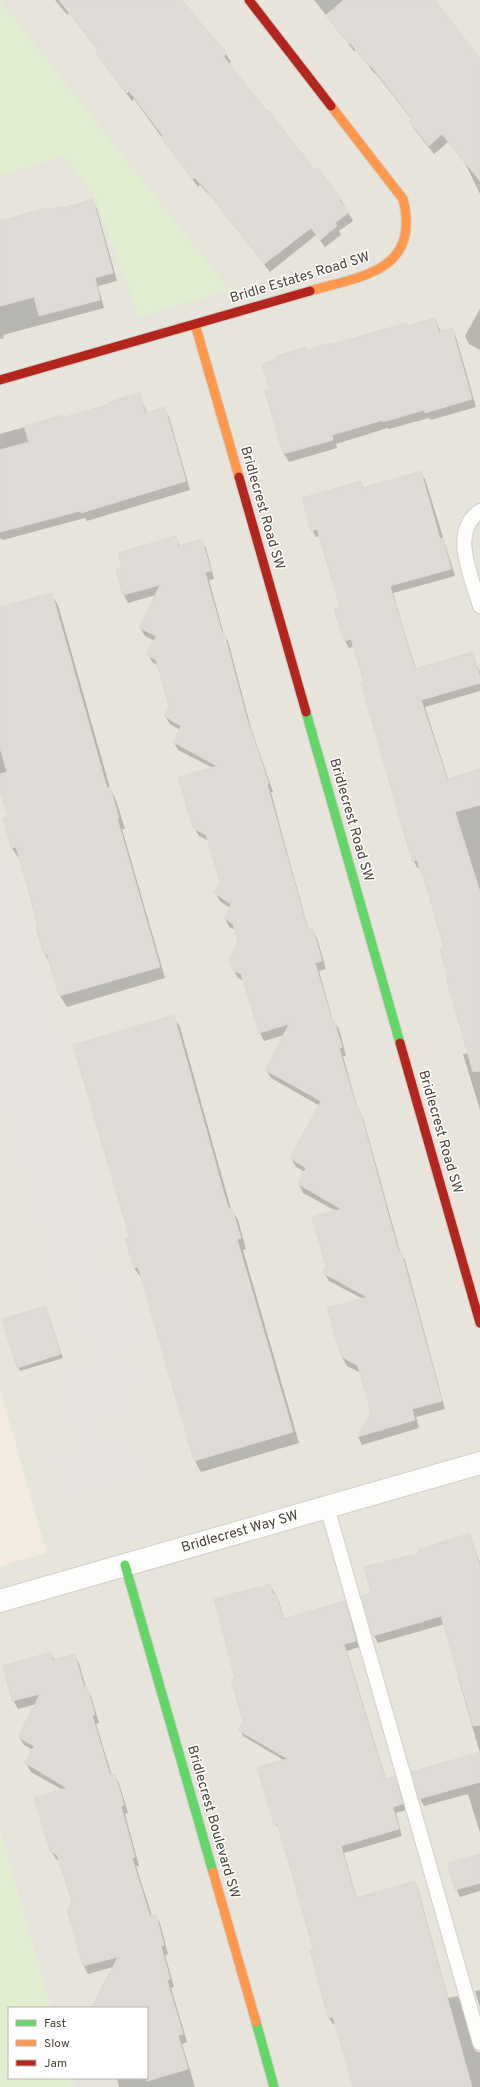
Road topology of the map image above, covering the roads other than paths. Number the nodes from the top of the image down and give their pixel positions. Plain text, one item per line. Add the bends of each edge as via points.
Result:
1 (249, 0) edge
2 (195, 324) junction
3 (0, 380) edge
4 (480, 511) edge
5 (480, 606) edge
6 (480, 1323) edge
7 (480, 1463) edge
8 (327, 1507) junction
9 (125, 1565) junction
10 (0, 1601) edge
11 (480, 2043) edge
12 (274, 2087) edge

1 - 2 street, Bridle Estates Road SW via 404,199 409,223 396,255 375,272
2 - 3 street, Bridle Estates Road SW
2 - 6 street, Bridlecrest Road SW
4 - 5 lane via 472,516 463,537
7 - 8 street, Bridlecrest Way SW
8 - 9 street, Bridlecrest Way SW
8 - 11 lane
9 - 10 street, Bridlecrest Way SW
9 - 12 street, Bridlecrest Boulevard SW

